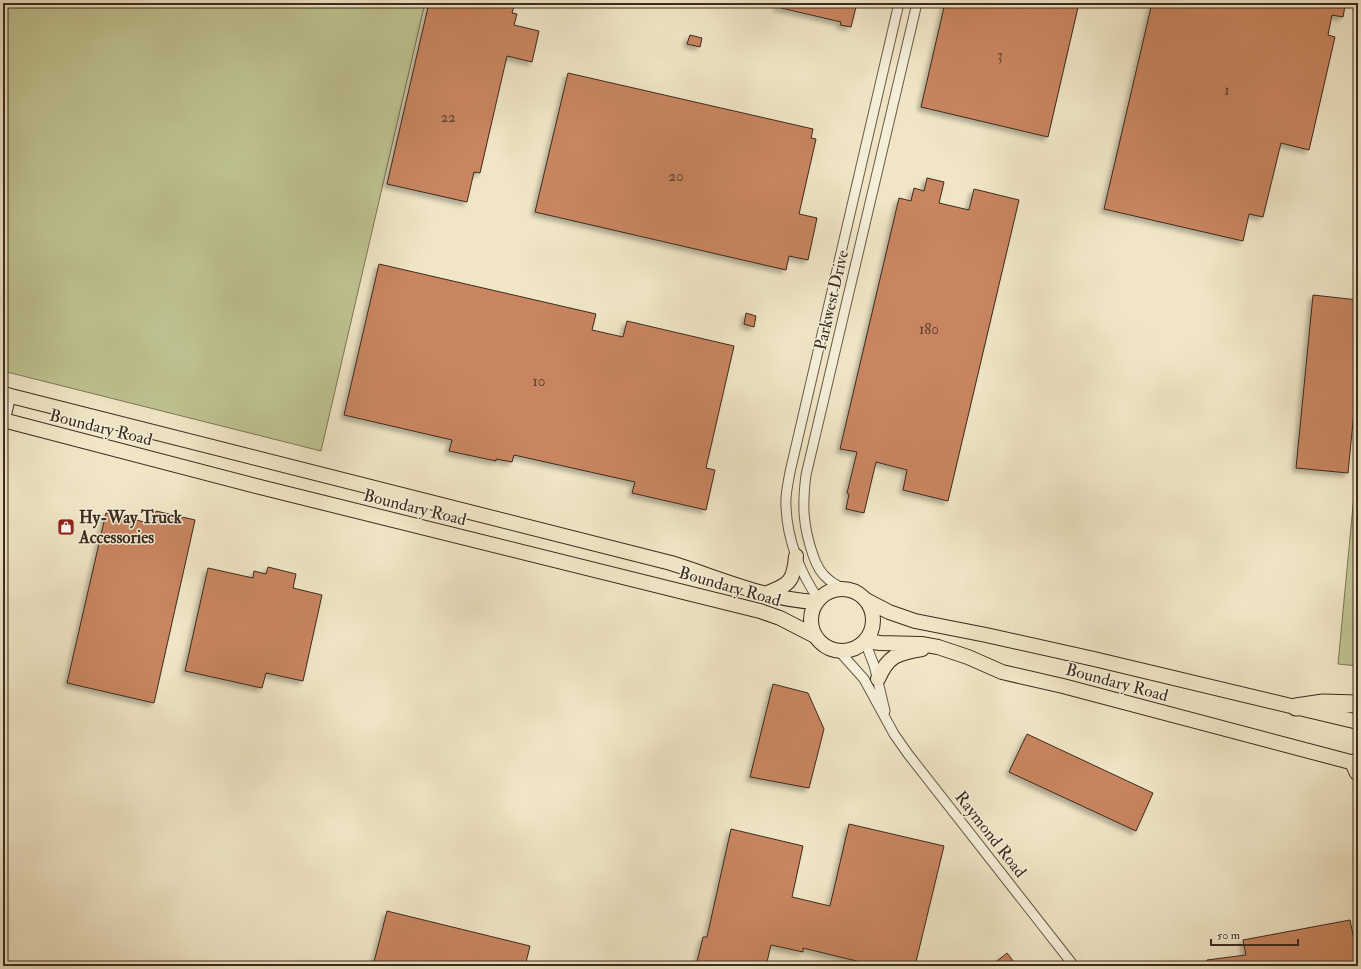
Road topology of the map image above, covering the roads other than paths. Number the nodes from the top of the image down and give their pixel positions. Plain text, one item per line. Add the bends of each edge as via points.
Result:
1 (899, 3) edge
2 (917, 3) edge
3 (828, 308) junction
4 (844, 312) junction
5 (6, 394) edge
6 (3, 421) edge
7 (796, 556) junction
8 (847, 589) junction
9 (765, 594) junction
10 (866, 600) junction
11 (818, 601) junction
12 (815, 636) junction
13 (866, 641) junction
14 (938, 647) junction
15 (839, 651) junction
16 (878, 679) junction
17 (1358, 704) edge
18 (1296, 707) junction
19 (887, 719) junction
20 (1358, 722) edge
21 (1357, 766) edge
22 (1074, 966) edge

1 - 3 street, Parkwest Drive
2 - 4 street, Parkwest Drive
3 - 4 street
3 - 7 street, Parkwest Drive via 786,495 788,530
4 - 8 street, Parkwest Drive via 806,475 803,509 807,539 821,572 836,585
5 - 6 street
5 - 9 main road, Boundary Road via 664,561
6 - 12 main road, Boundary Road via 746,607 780,618
7 - 9 main road via 794,572 789,582 783,588
7 - 11 street, Parkwest Drive
8 - 10 main road via 858,593
8 - 11 main road via 834,590
9 - 11 main road, Boundary Road
10 - 13 main road via 872,611 874,624
10 - 18 main road, Boundary Road via 915,621 1094,659
11 - 12 main road via 811,617
12 - 15 main road via 825,646
13 - 14 main road, Boundary Road
13 - 15 main road via 854,650
13 - 16 street, Raymond Road
14 - 16 main road via 903,652 883,668
14 - 21 main road, Boundary Road via 1002,672 1063,686
15 - 19 street, Raymond Road via 864,679
16 - 19 street, Raymond Road
17 - 18 highway via 1323,703
18 - 20 main road, Boundary Road
19 - 22 street, Raymond Road via 908,754

